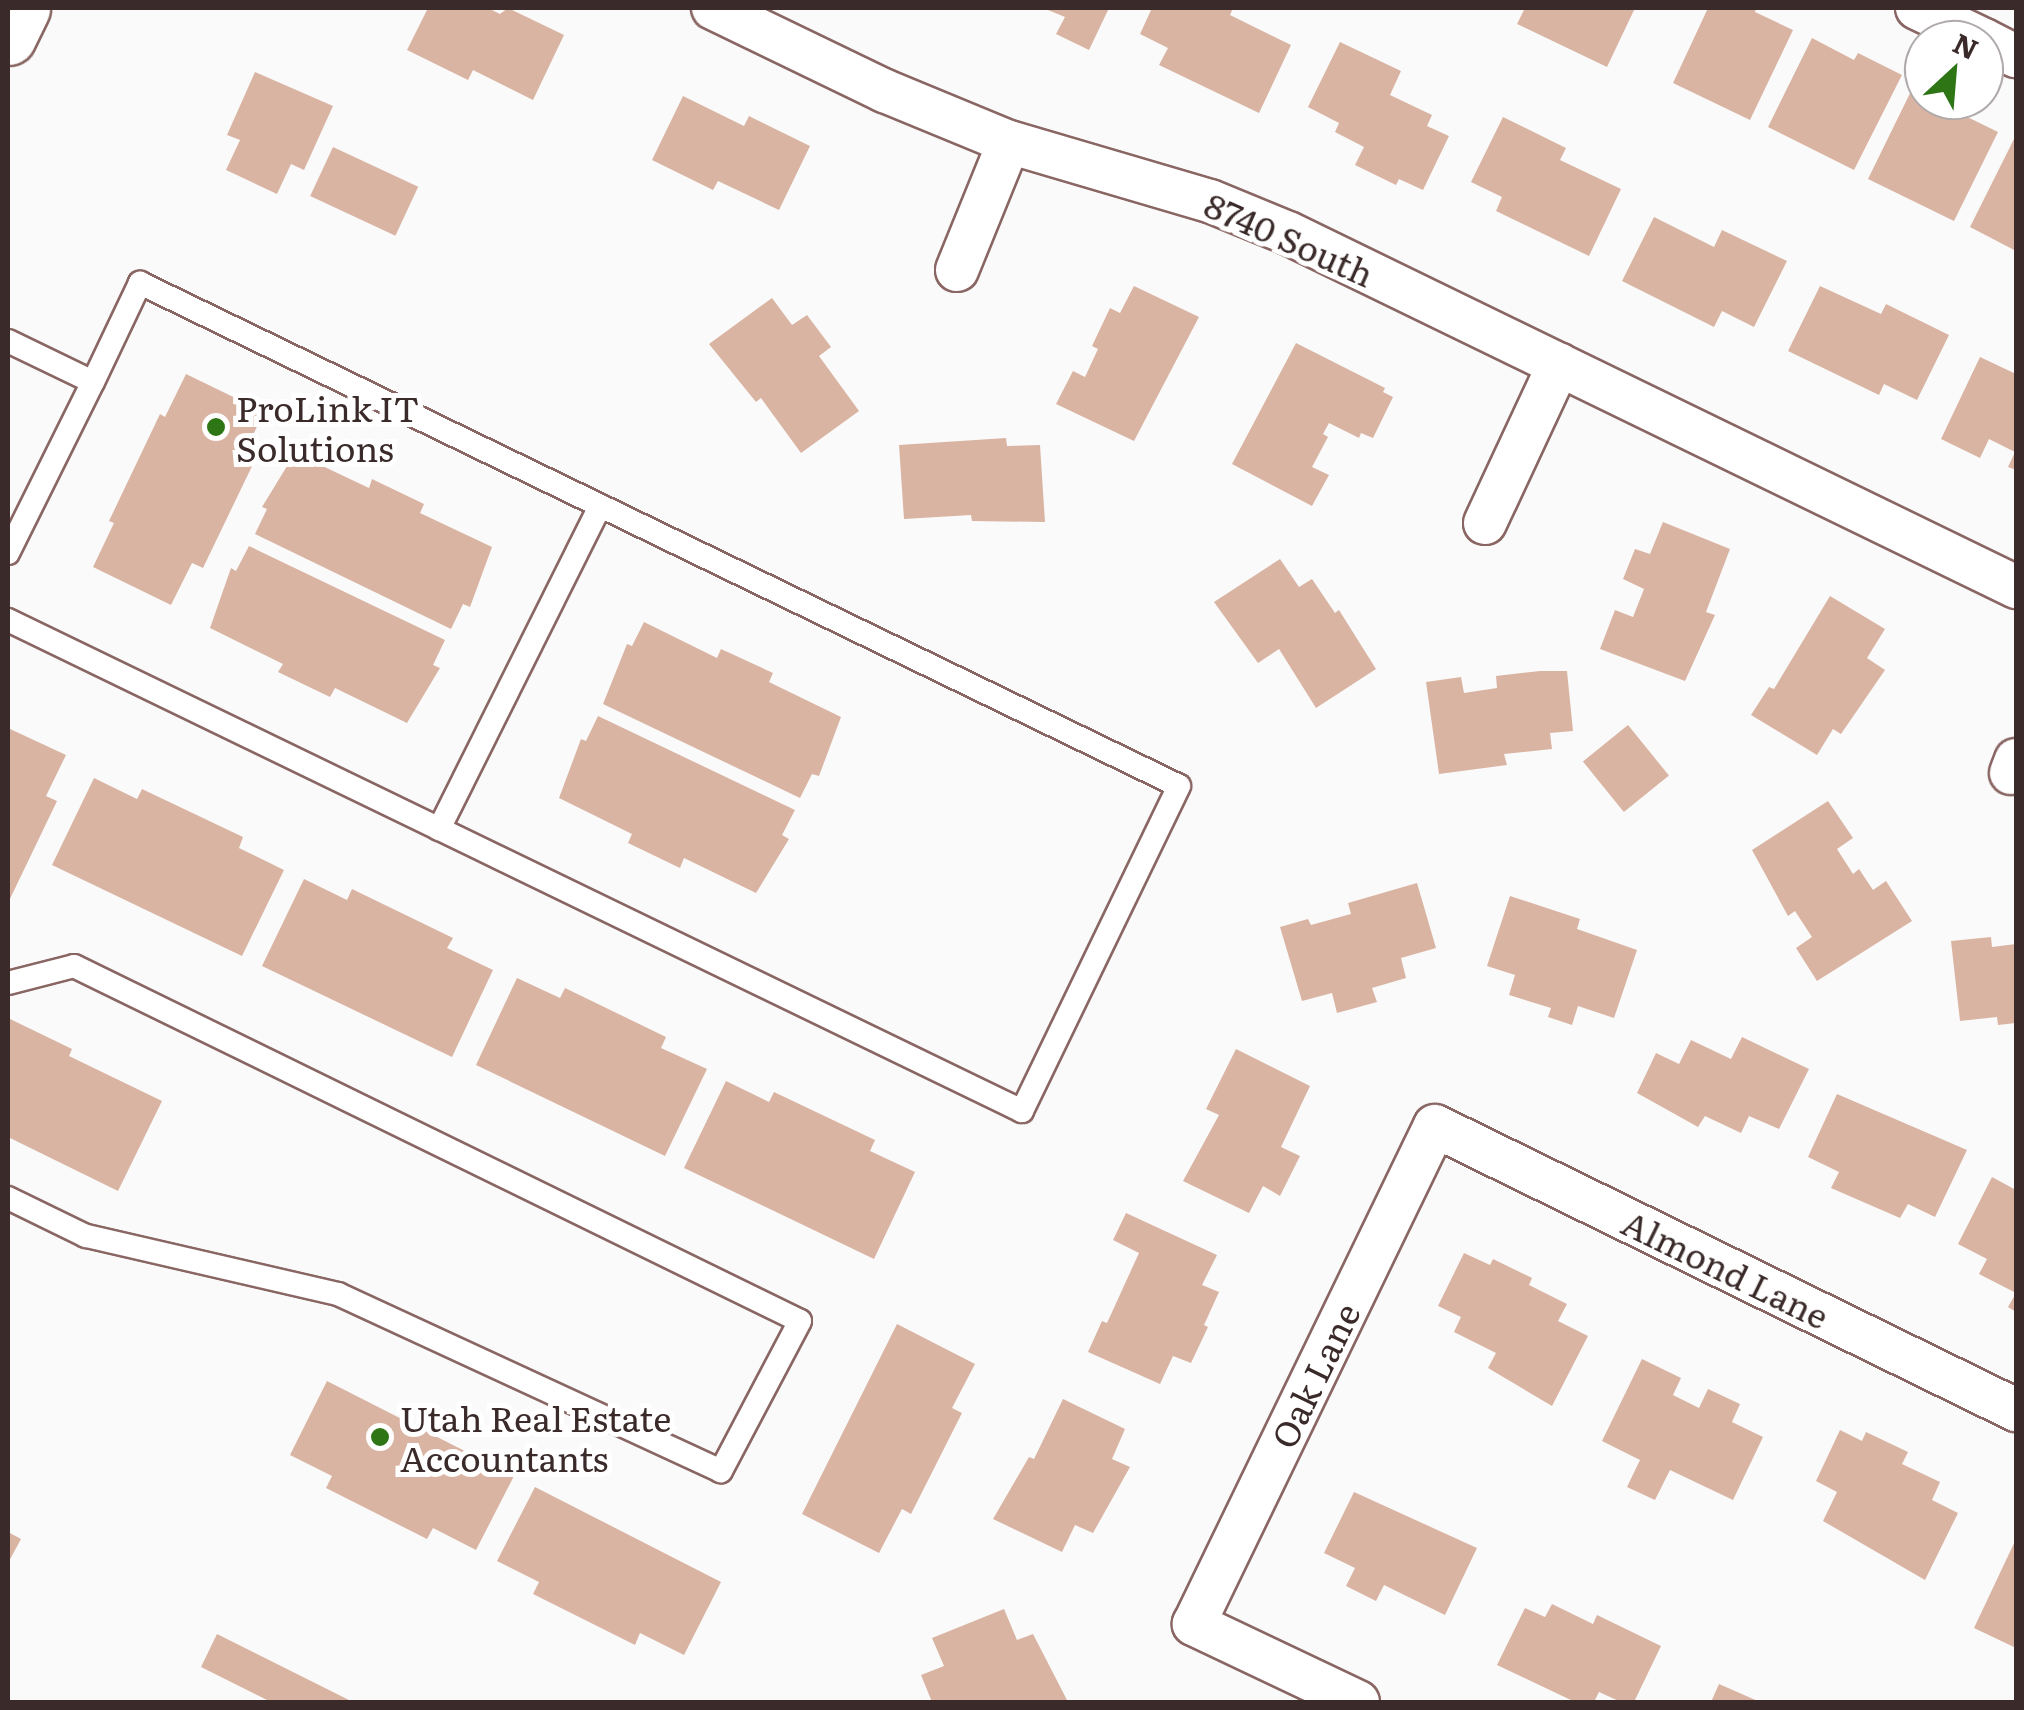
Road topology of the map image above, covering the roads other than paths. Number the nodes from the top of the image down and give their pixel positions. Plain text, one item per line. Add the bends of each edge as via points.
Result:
1 (22, 8) edge
2 (713, 8) edge
3 (1917, 8) edge
4 (1942, 20) edge
5 (8, 37) edge
6 (1008, 142) junction
7 (957, 270) dead end
8 (8, 341) edge
9 (1559, 364) junction
10 (93, 382) junction
11 (600, 506) junction
12 (1485, 523) dead end
13 (8, 553) edge
14 (2016, 587) edge
15 (8, 620) edge
16 (440, 829) junction
17 (8, 983) edge
18 (1435, 1126) joint
19 (8, 1198) edge
20 (2016, 1410) edge
21 (1358, 1702) edge

1 - 5 main road
2 - 6 street, 8740 South
3 - 4 street
6 - 7 street
6 - 9 street, 8740 South via 1210,201
8 - 10 lane
9 - 12 street
9 - 14 street, 8740 South
10 - 11 lane via 140,284
10 - 13 lane
11 - 16 lane
11 - 16 lane via 1179,786 1022,1111
15 - 16 lane
17 - 19 lane via 74,966 800,1321 721,1471 338,1294 86,1236
18 - 20 street, Almond Lane
18 - 21 street, Oak Lane via 1194,1624

